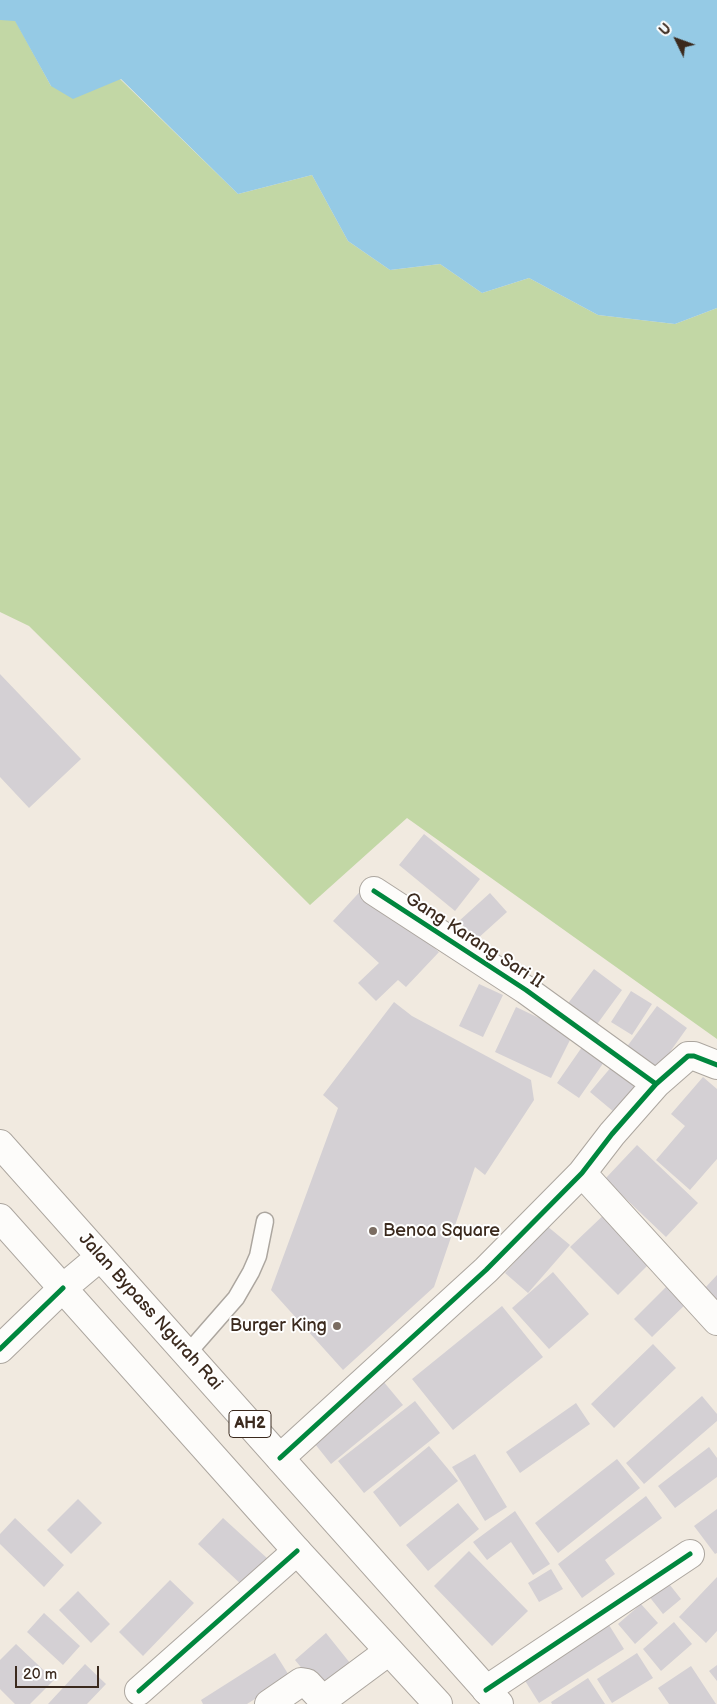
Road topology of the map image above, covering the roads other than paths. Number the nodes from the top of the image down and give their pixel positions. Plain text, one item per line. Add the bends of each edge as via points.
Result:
1 (374, 891) dead end
2 (717, 1065) edge
3 (656, 1084) junction
4 (0, 1144) edge
5 (582, 1173) junction
6 (0, 1218) edge
7 (265, 1222) dead end
8 (100, 1257) junction
9 (63, 1288) junction
10 (717, 1321) edge
11 (0, 1349) edge
12 (187, 1354) junction
13 (280, 1458) junction
14 (297, 1551) junction
15 (690, 1554) dead end
16 (389, 1651) junction
17 (139, 1691) dead end
18 (493, 1697) edge
19 (269, 1704) edge
20 (438, 1704) edge

1 - 3 main road, Gang Karang Sari II via 526,990
2 - 3 main road via 688,1056
3 - 5 main road
4 - 8 main road, Jalan Bypass Ngurah Rai / AH2
5 - 10 main road
5 - 13 main road via 486,1270
6 - 9 main road, AH2
7 - 12 lane via 258,1256 240,1292
8 - 9 main road
8 - 12 main road, Jalan Bypass Ngurah Rai / AH2
9 - 11 main road
9 - 14 main road, AH2
12 - 13 main road, Jalan Bypass Ngurah Rai / AH2
13 - 18 main road, Jalan Bypass Ngurah Rai / AH2
14 - 16 main road, AH2
14 - 17 main road
15 - 18 main road
16 - 19 main road via 327,1697 321,1698 301,1682
16 - 20 main road, AH2

